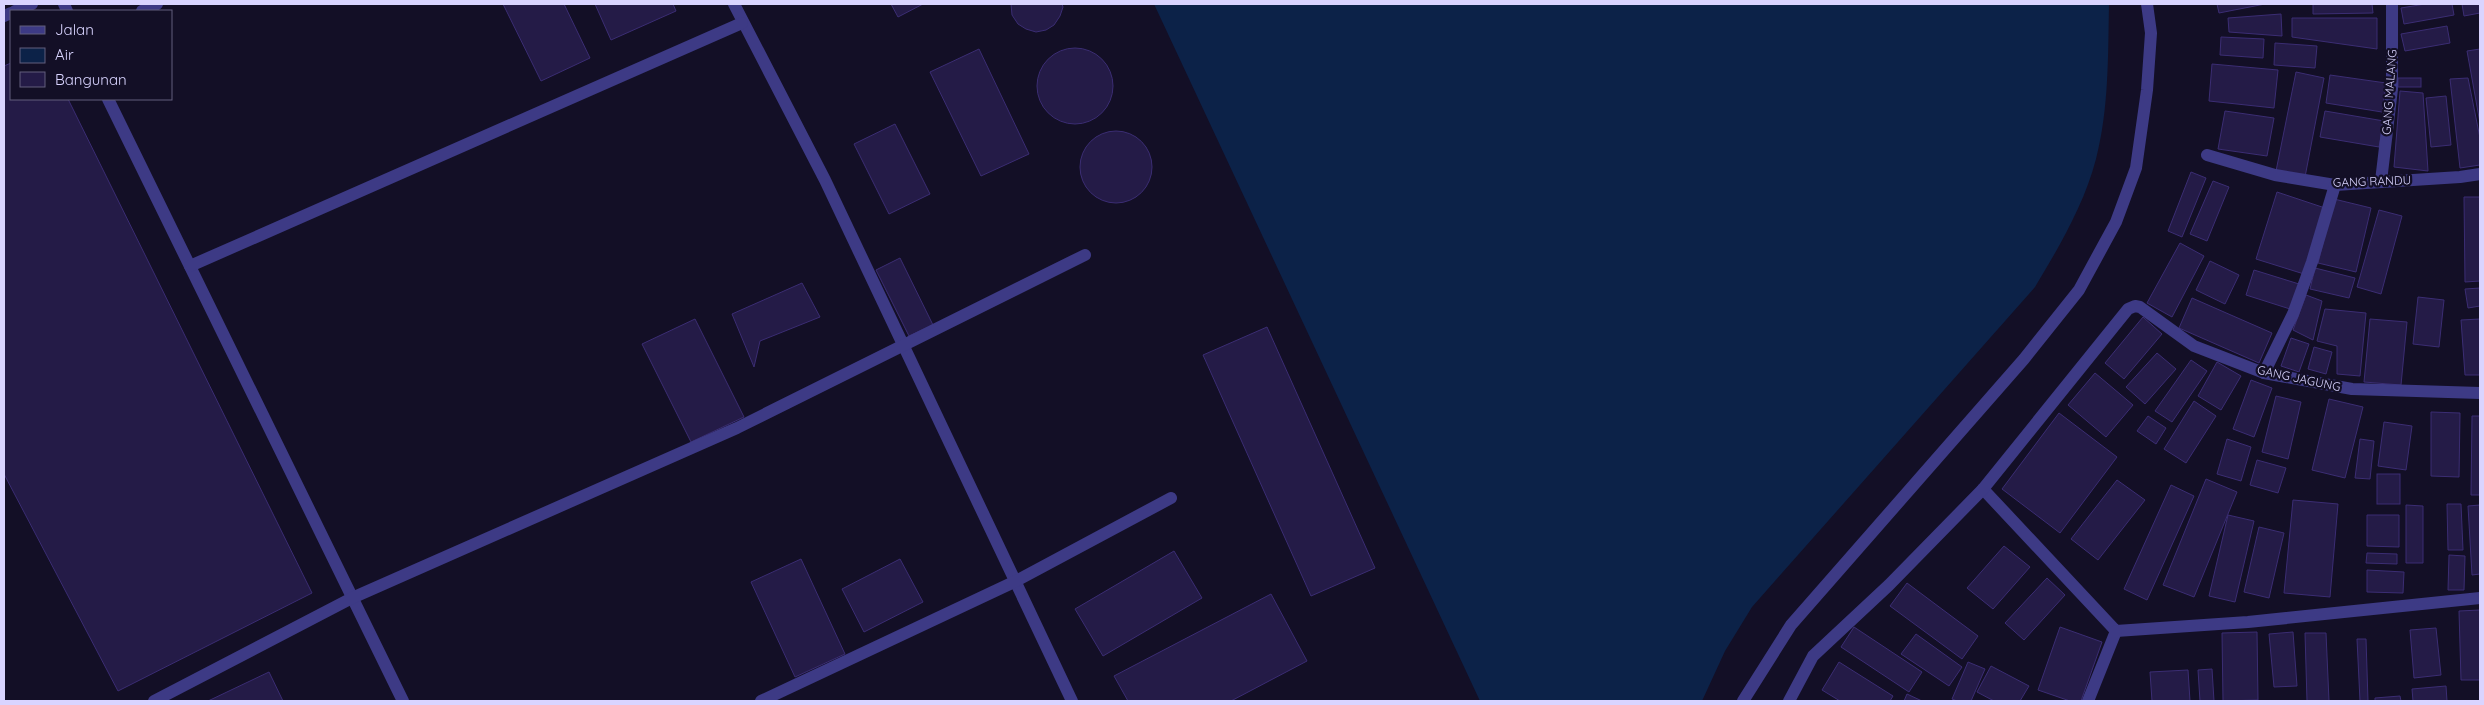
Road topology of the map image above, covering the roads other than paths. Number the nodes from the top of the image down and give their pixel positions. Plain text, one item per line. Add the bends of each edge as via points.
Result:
1 (32, 4) edge
2 (158, 4) edge
3 (734, 4) edge
4 (2147, 4) edge
5 (2392, 4) edge
6 (17, 10) edge
7 (144, 10) edge
8 (742, 23) junction
9 (108, 100) edge
10 (2207, 154) dead end
11 (2480, 174) edge
12 (2381, 181) junction
13 (2335, 185) junction
14 (1085, 255) dead end
15 (190, 266) junction
16 (904, 347) junction
17 (2264, 373) junction
18 (2480, 393) edge
19 (1983, 490) junction
20 (1171, 498) dead end
21 (1014, 582) junction
22 (352, 598) junction
23 (2480, 598) edge
24 (2116, 631) junction
25 (154, 701) edge
26 (403, 701) edge
27 (761, 701) edge
28 (1072, 701) edge
29 (1743, 701) edge
30 (1789, 701) edge
31 (2088, 701) edge

1 - 6 street
2 - 7 street
3 - 8 street
4 - 29 street via 2151,33 2148,80 2136,168 2116,222 2080,290 2024,359 1791,625
5 - 12 street, GANG MALANG via 2392,89
8 - 15 street
8 - 16 street via 825,180
9 - 15 street
10 - 13 street, GANG RANDU via 2275,175
11 - 12 street, GANG RANDU
12 - 13 street, GANG RANDU
13 - 17 street via 2293,314
14 - 16 street
15 - 22 street
16 - 21 street
16 - 22 street via 737,428
17 - 18 street, GANG JAGUNG via 2352,389
17 - 19 street, GANG JAGUNG via 2194,346 2140,306 2135,306 2128,309
19 - 24 street
19 - 30 street via 1813,656
20 - 21 street
21 - 27 street
21 - 28 street
22 - 25 street
22 - 26 street
23 - 24 street via 2239,623
24 - 31 street

